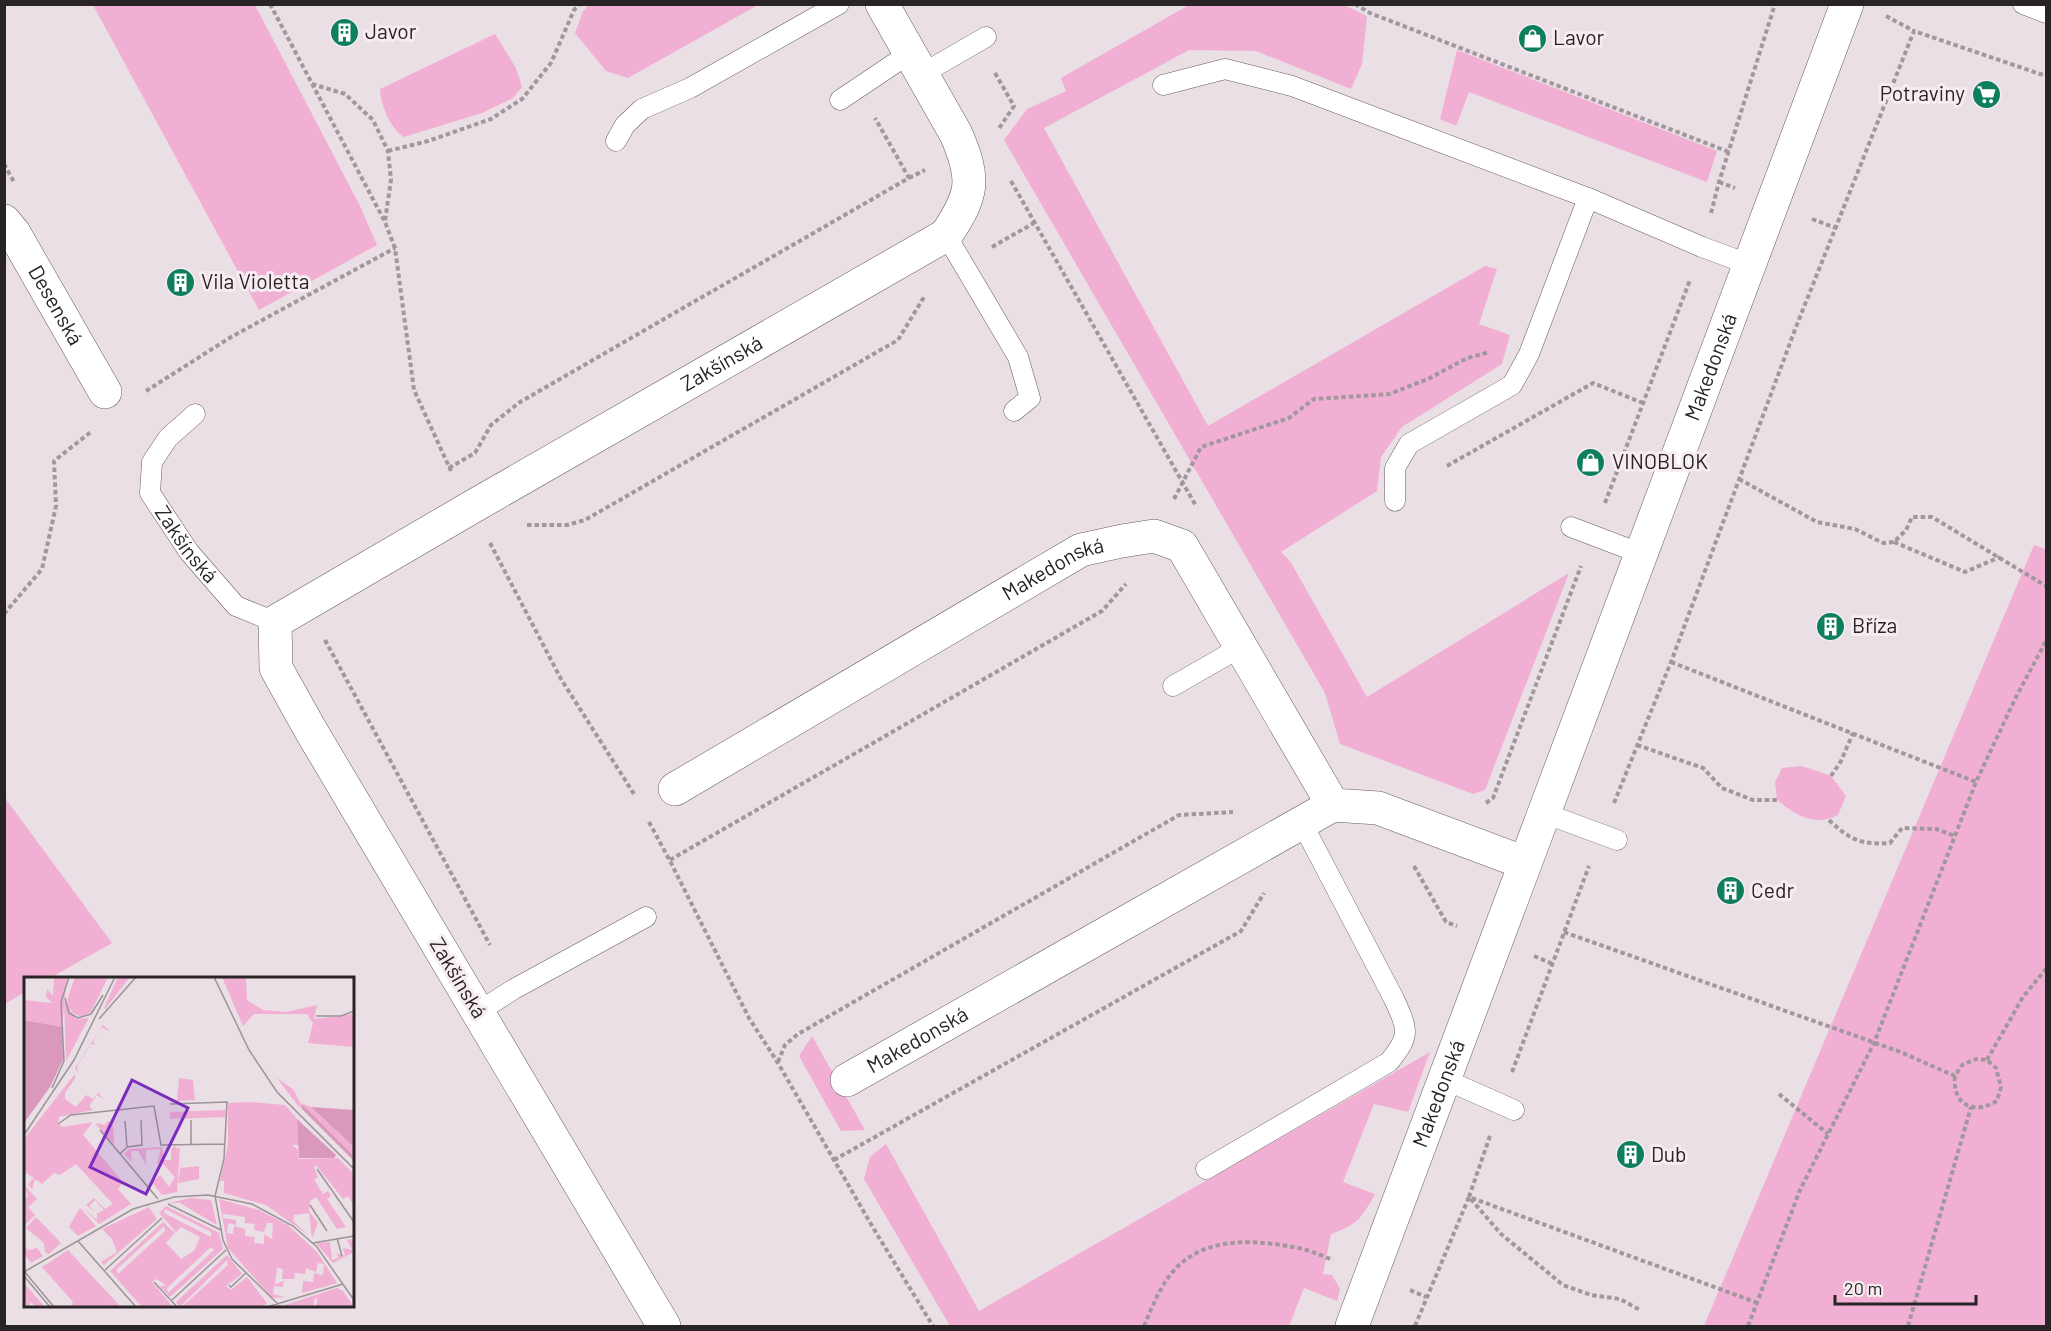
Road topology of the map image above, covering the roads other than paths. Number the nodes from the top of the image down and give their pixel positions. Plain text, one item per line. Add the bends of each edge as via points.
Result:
1 (839, 4) edge
2 (882, 4) edge
3 (1848, 4) edge
4 (2023, 4) edge
5 (2046, 13) edge
6 (982, 39) road end
7 (916, 64) junction
8 (1163, 85) dead end
9 (840, 100) dead end
10 (616, 141) dead end
11 (1588, 198) junction
12 (4, 221) edge
13 (946, 235) junction
14 (1751, 265) junction
15 (105, 392) dead end
16 (1014, 411) dead end
17 (195, 414) dead end
18 (1395, 501) dead end
19 (1571, 527) dead end
20 (1642, 554) junction
21 (275, 622) junction
22 (1242, 647) junction
23 (1173, 686) dead end
24 (675, 789) dead end
25 (1333, 805) junction
26 (1544, 813) junction
27 (1302, 823) junction
28 (1609, 837) road end
29 (1525, 863) junction
30 (646, 917) dead end
31 (478, 1012) junction
32 (1444, 1079) junction
33 (847, 1080) dead end
34 (1508, 1107) road end
35 (1206, 1169) dead end
36 (664, 1326) edge
37 (1352, 1326) edge

1 - 10 lane via 690,88 642,109 625,125
2 - 7 street, Zakšínská
3 - 14 street, Makedonská
4 - 5 lane
6 - 7 lane
7 - 9 lane via 858,88
7 - 13 street, Zakšínská via 956,134 970,179 964,209
8 - 11 lane via 1225,69 1292,86
11 - 14 lane
11 - 18 lane via 1529,354 1512,385 1409,444 1395,468
12 - 15 street, Desenská
13 - 16 lane via 1018,357 1030,398
13 - 21 street, Zakšínská
14 - 20 street, Makedonská
17 - 21 lane, Zakšínská via 168,438 152,462 150,493 189,552 236,606
19 - 20 lane
20 - 26 street, Makedonská
21 - 31 street, Zakšínská via 276,668
22 - 23 lane
22 - 24 street, Makedonská via 1182,546 1154,536 1082,550
22 - 25 street, Makedonská
25 - 27 street, Makedonská
25 - 29 street via 1378,808
26 - 28 lane
26 - 29 street, Makedonská
27 - 33 street, Makedonská
27 - 35 lane via 1402,1016 1406,1025 1403,1044 1389,1062
29 - 32 street, Makedonská
30 - 31 lane
31 - 36 street, Zakšínská
32 - 34 lane
32 - 37 street, Makedonská

